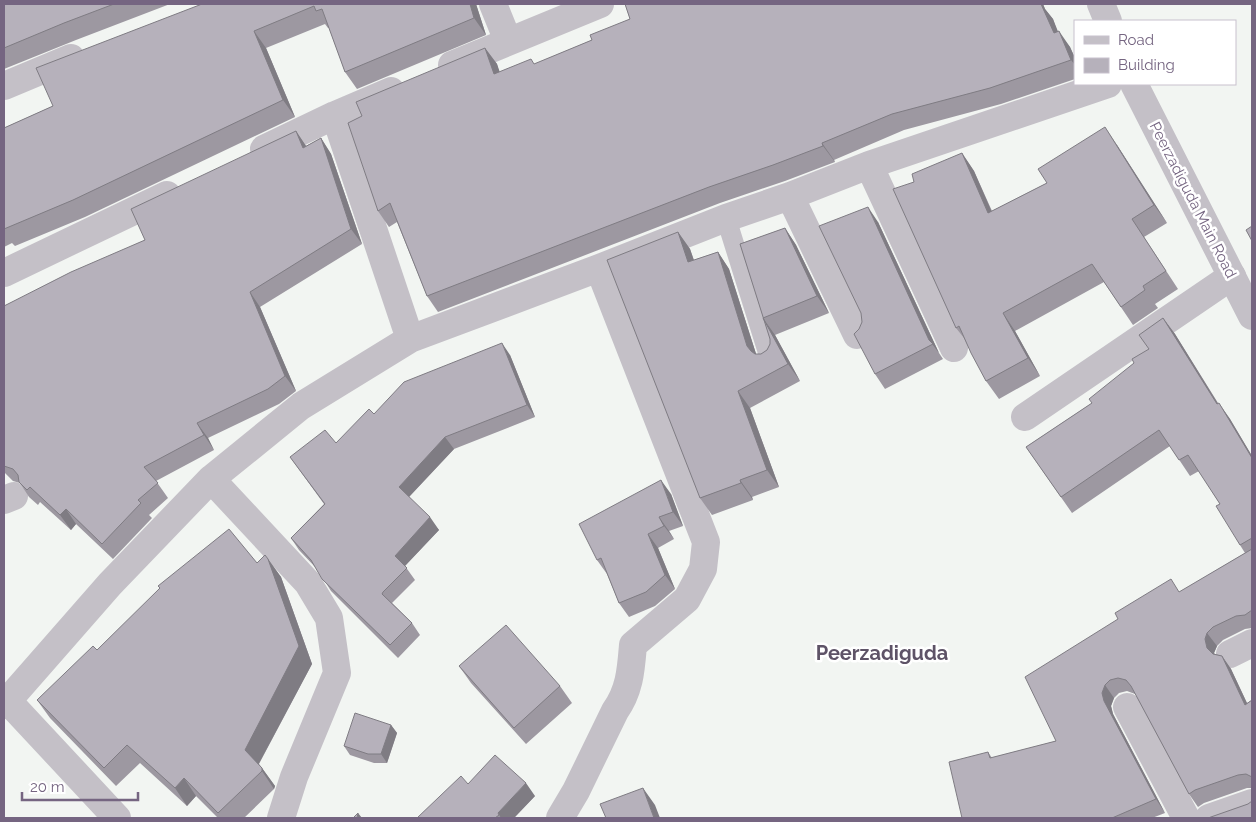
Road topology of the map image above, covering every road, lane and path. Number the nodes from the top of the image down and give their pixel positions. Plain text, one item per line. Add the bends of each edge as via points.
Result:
1 (493, 4) edge
2 (600, 4) edge
3 (1101, 4) edge
4 (1108, 20) edge
5 (508, 41) junction
6 (90, 51) edge
7 (1105, 85) edge
8 (1135, 85) edge
9 (4, 86) edge
10 (335, 114) junction
11 (246, 158) edge
12 (869, 165) junction
13 (192, 183) edge
14 (790, 196) junction
15 (726, 218) junction
16 (599, 268) junction
17 (4, 274) edge
18 (1232, 276) junction
19 (1252, 313) edge
20 (857, 335) edge
21 (410, 339) junction
22 (954, 348) edge
23 (770, 360) edge
24 (1025, 416) dead end
25 (211, 478) junction
26 (6, 703) edge
27 (1127, 707) dead end
28 (1252, 803) edge
29 (562, 817) edge
30 (117, 818) edge
31 (282, 818) edge
32 (1186, 818) edge
33 (1209, 818) edge

1 - 5 street
2 - 5 street
3 - 4 street
5 - 10 street
6 - 9 street
7 - 12 street
8 - 18 street, Peerzadiguda Main Road
10 - 11 street
10 - 21 street
12 - 14 street
12 - 22 street
13 - 17 street
14 - 15 street
14 - 20 street
15 - 16 street
15 - 23 lane
16 - 21 street
16 - 29 street via 706,542 703,569 687,600 633,644 630,680 623,700
18 - 19 street, Peerzadiguda Main Road
18 - 24 street
21 - 25 street via 301,406
25 - 26 street via 110,584
25 - 31 street via 308,583 329,618 337,672 294,777
26 - 30 street
27 - 32 street
28 - 33 street

